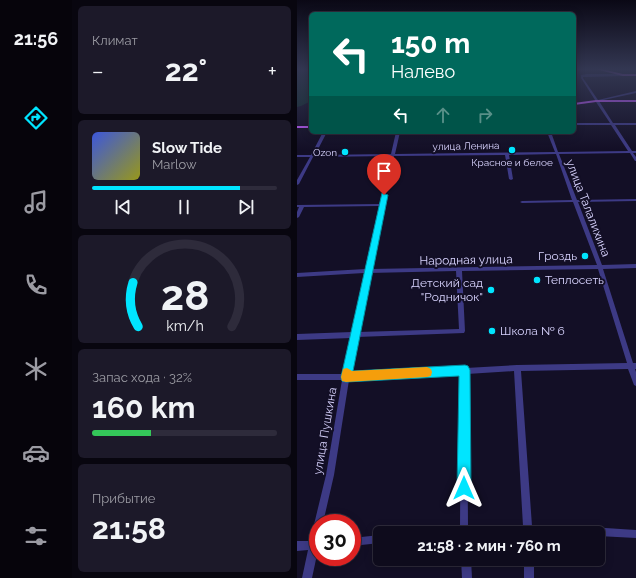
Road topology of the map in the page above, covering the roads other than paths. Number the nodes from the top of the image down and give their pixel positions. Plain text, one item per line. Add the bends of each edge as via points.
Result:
1 (593, 96) edge
2 (618, 96) edge
3 (596, 101) junction
4 (636, 101) edge
5 (576, 104) edge
6 (576, 124) edge
7 (611, 124) junction
8 (636, 124) edge
9 (297, 127) edge
10 (309, 127) edge
11 (324, 134) edge
12 (398, 134) edge
13 (550, 134) edge
14 (557, 152) junction
15 (630, 152) junction
16 (636, 152) edge
17 (507, 153) junction
18 (394, 155) junction
19 (297, 156) edge
20 (312, 156) junction
21 (636, 160) edge
22 (297, 172) edge
23 (303, 173) junction
24 (511, 179) dead end
25 (297, 184) edge
26 (636, 200) edge
27 (575, 201) junction
28 (522, 202) dead end
29 (382, 205) junction
30 (300, 206) edge
31 (297, 216) edge
32 (636, 266) edge
33 (600, 267) junction
34 (459, 270) junction
35 (367, 271) junction
36 (297, 275) edge
37 (355, 335) junction
38 (297, 337) edge
39 (633, 366) edge
40 (517, 368) junction
41 (465, 370) junction
42 (297, 377) edge
43 (346, 377) junction
44 (636, 383) edge
45 (320, 514) edge
46 (464, 526) edge
47 (528, 526) edge
48 (605, 531) edge
49 (636, 534) edge
50 (373, 540) edge
51 (361, 541) edge
52 (309, 545) edge
53 (297, 546) edge
54 (310, 566) edge
55 (466, 566) edge
56 (529, 566) edge
57 (307, 578) edge
58 (467, 578) edge
59 (529, 578) edge

1 - 3 street
2 - 3 street
3 - 4 main road
3 - 5 main road
3 - 7 street
6 - 7 street
7 - 8 street
7 - 15 street
9 - 10 main road
11 - 20 street
12 - 18 street, улица Пушкина
13 - 14 street, улица Талалихина
14 - 15 street, улица Ленина
14 - 17 street, улица Ленина
14 - 27 street, улица Талалихина
15 - 16 street, улица Ленина
15 - 21 street
17 - 18 street, улица Ленина
17 - 24 street
18 - 20 street, улица Ленина
18 - 29 street, улица Пушкина
19 - 20 street, улица Ленина
20 - 23 street
22 - 23 street
23 - 25 street
26 - 27 street
27 - 28 street
27 - 33 street, улица Талалихина
29 - 30 street
29 - 35 street, улица Пушкина
30 - 31 street
32 - 33 street, Народная улица
33 - 34 street, Народная улица
33 - 39 street, улица Талалихина
34 - 35 street, Народная улица
34 - 37 street via 462,331
35 - 36 street, Народная улица
35 - 37 street, улица Пушкина
37 - 38 street
37 - 43 street, улица Пушкина
39 - 40 street
39 - 44 street, улица Талалихина
40 - 41 street
40 - 47 street
41 - 43 street
41 - 46 street
42 - 43 street
43 - 45 street, улица Пушкина via 330,475
48 - 49 street
50 - 51 street
52 - 53 street
54 - 57 street, улица Пушкина
55 - 58 street
56 - 59 street

